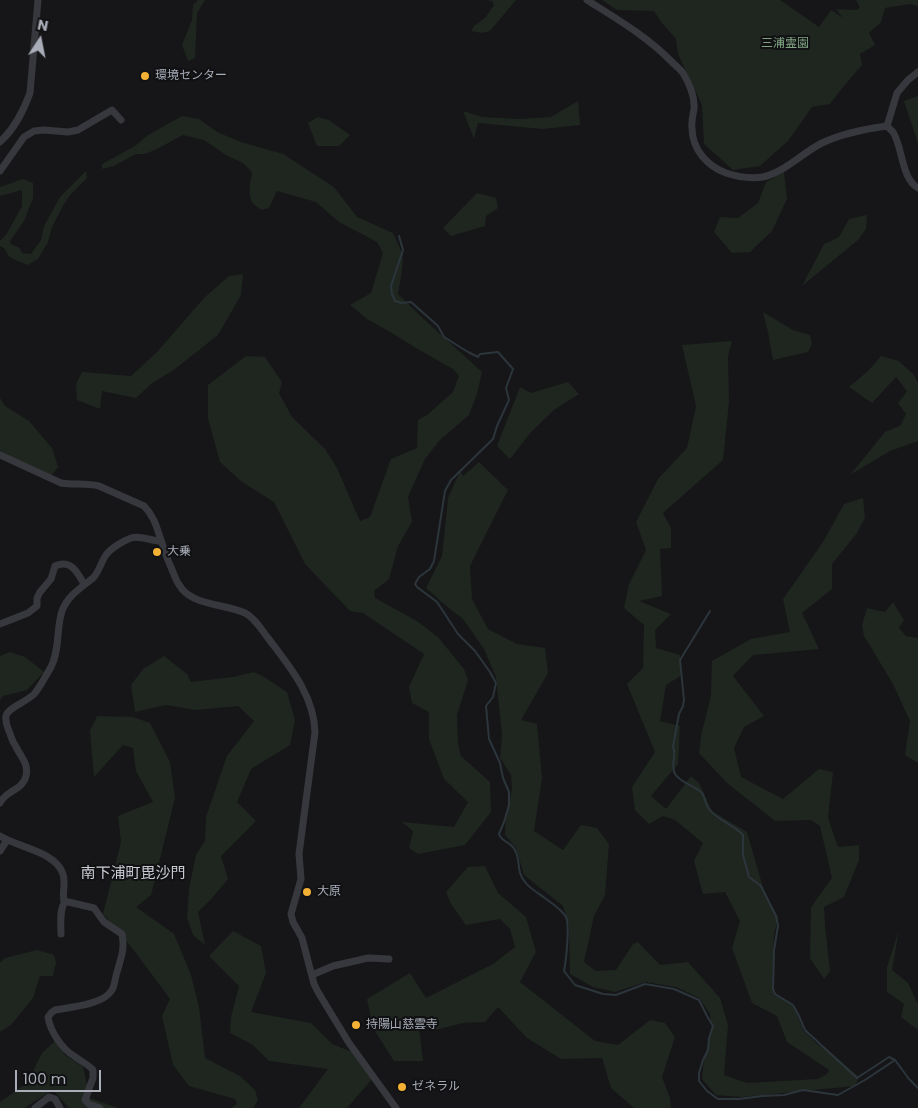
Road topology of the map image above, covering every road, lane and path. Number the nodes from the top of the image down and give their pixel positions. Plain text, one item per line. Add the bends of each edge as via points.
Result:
1 (38, 0) edge
2 (587, 0) edge
3 (918, 72) edge
4 (122, 120) dead end
5 (887, 126) junction
6 (0, 142) edge
7 (0, 171) edge
8 (918, 188) edge
9 (0, 456) edge
10 (161, 541) junction
11 (84, 584) junction
12 (0, 624) edge
13 (0, 803) edge
14 (0, 836) edge
15 (7, 840) junction
16 (0, 851) edge
17 (65, 902) junction
18 (61, 934) dead end
19 (389, 959) dead end
20 (312, 976) junction
21 (35, 1108) edge
22 (60, 1108) edge
23 (100, 1108) edge
24 (396, 1108) edge

1 - 6 street via 30,93 14,127
2 - 5 street via 660,50 683,73 692,92 692,127 697,149 704,160 717,170 739,177 762,177 822,143 855,131
3 - 5 street via 897,93
4 - 7 street via 112,110 78,130 34,131 24,137
5 - 8 street via 896,139 908,178
9 - 10 street via 61,483 92,484 144,506 154,518
10 - 11 street via 128,539 107,554 94,577
10 - 20 street via 178,584 186,593 198,600 246,614 255,621 295,674 314,716 299,854 301,879 291,914 302,938
11 - 12 street via 75,569 61,563 55,566 51,579 40,592 37,606
11 - 13 street via 71,596 62,613 52,666 35,693 7,714 6,723 25,761 26,778
14 - 15 street
15 - 16 street
15 - 17 street via 45,855 57,864 64,878
17 - 18 street
17 - 23 street via 94,908 104,922 120,932 123,938 122,956 109,994 95,1003 55,1010 48,1018 54,1034 70,1054 92,1068 94,1076 84,1100
19 - 20 street via 368,958 333,966
20 - 24 street via 349,1043
21 - 22 street via 49,1097 55,1099

